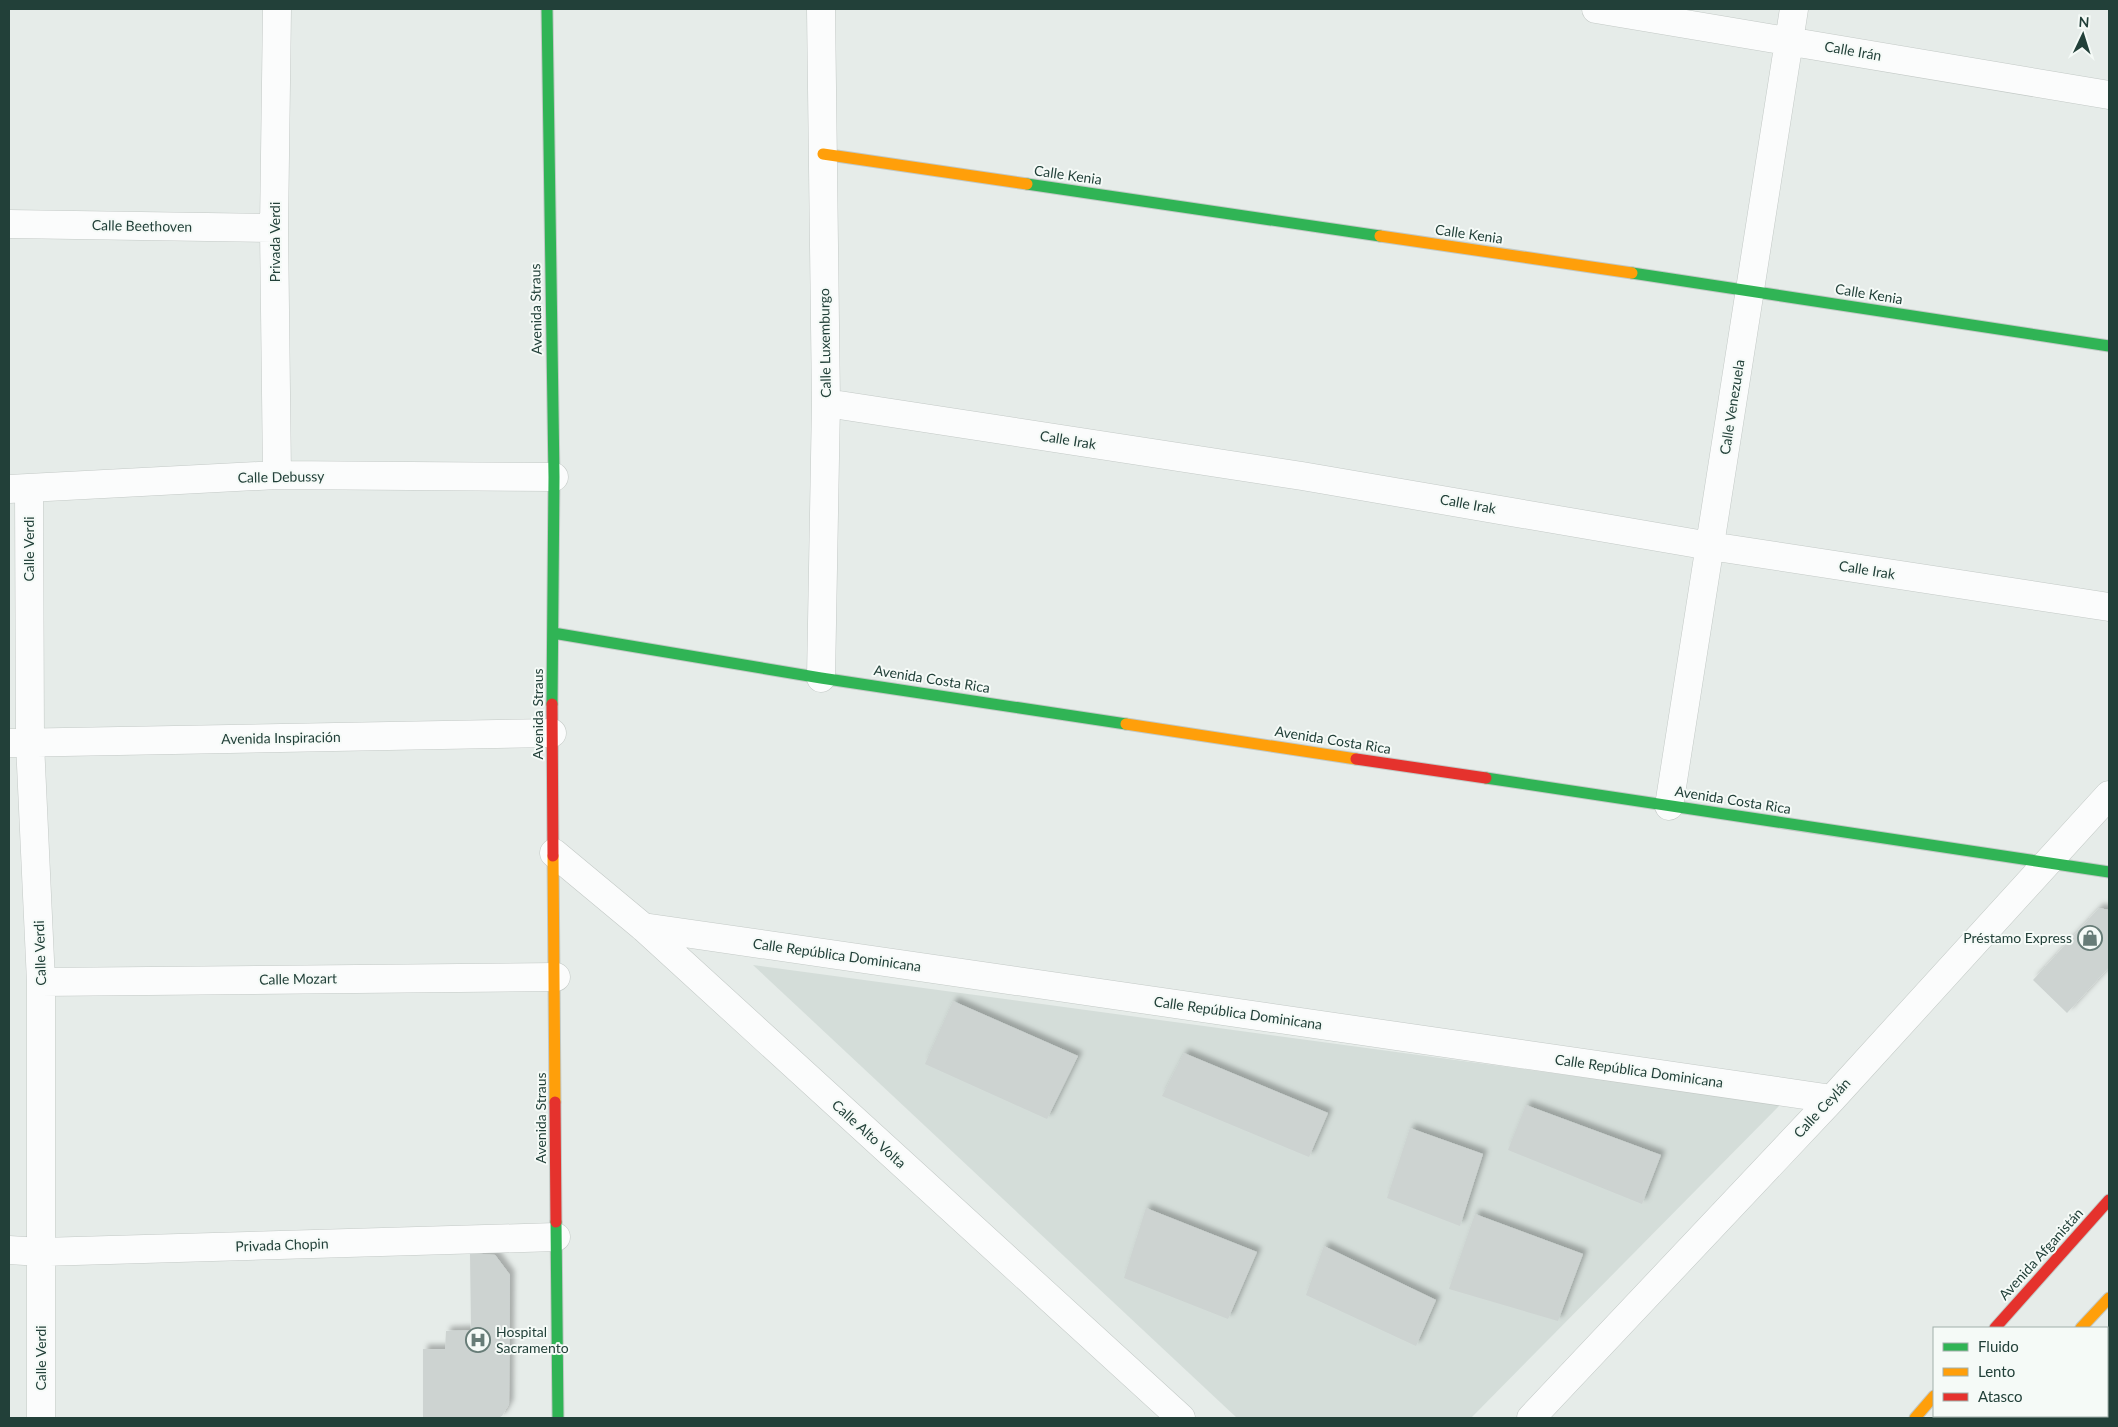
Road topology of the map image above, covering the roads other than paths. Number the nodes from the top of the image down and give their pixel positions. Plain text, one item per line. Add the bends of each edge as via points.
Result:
1 (277, 9) edge
2 (547, 9) edge
3 (821, 9) edge
4 (1596, 9) edge
5 (1794, 9) edge
6 (1789, 40) junction
7 (2109, 95) edge
8 (823, 154) junction
9 (9, 224) edge
10 (274, 228) junction
11 (1750, 290) junction
12 (2109, 346) edge
13 (826, 403) junction
14 (277, 475) junction
15 (554, 477) junction
16 (19, 489) edge
17 (1710, 546) junction
18 (2109, 607) edge
19 (553, 633) junction
20 (821, 678) junction
21 (552, 732) junction
22 (19, 743) edge
23 (2109, 795) edge
24 (1669, 806) junction
25 (554, 853) junction
26 (2046, 863) junction
27 (2109, 872) edge
28 (644, 927) junction
29 (556, 977) junction
30 (41, 982) junction
31 (1832, 1099) junction
32 (2109, 1200) edge
33 (556, 1237) junction
34 (9, 1250) edge
35 (40, 1252) junction
36 (2109, 1298) edge
37 (1996, 1327) edge
38 (2082, 1327) edge
39 (1933, 1397) edge
40 (41, 1418) edge
41 (558, 1418) edge
42 (1181, 1418) edge
43 (1531, 1418) edge
44 (1915, 1418) edge

1 - 10 street, Privada Verdi
2 - 15 street, Avenida Straus
3 - 8 street, Calle Luxemburgo
4 - 6 street, Calle Irán
5 - 6 street, Calle Venezuela
6 - 7 street, Calle Irán
6 - 11 street, Calle Venezuela
8 - 11 street, Calle Kenia
8 - 13 street, Calle Luxemburgo
9 - 10 street, Calle Beethoven
10 - 14 street, Privada Verdi
11 - 12 street, Calle Kenia
11 - 17 street, Calle Venezuela
13 - 17 street, Calle Irak via 1302,476
13 - 20 street, Calle Luxemburgo
14 - 15 street, Calle Debussy
14 - 16 street, Calle Debussy
15 - 19 street, Avenida Straus
16 - 22 street, Calle Verdi
17 - 18 street, Calle Irak
17 - 24 street, Calle Venezuela
19 - 20 street, Avenida Costa Rica
19 - 21 street, Avenida Straus
20 - 24 street, Avenida Costa Rica
21 - 22 street, Avenida Inspiración
21 - 25 street, Avenida Straus
22 - 30 street, Calle Verdi
23 - 26 street, Calle Ceylán
24 - 26 street, Avenida Costa Rica
25 - 28 street, Calle Alto Volta
25 - 29 street, Avenida Straus
26 - 27 street, Avenida Costa Rica
26 - 31 street, Calle Ceylán
28 - 31 street, Calle República Dominicana
28 - 42 street, Calle Alto Volta
29 - 30 street, Calle Mozart
29 - 33 street, Avenida Straus
30 - 35 street, Calle Verdi
31 - 43 street, Calle Ceylán
32 - 37 street, Avenida Afganistán
33 - 35 street, Privada Chopin
33 - 41 street, Avenida Straus
34 - 35 street, Privada Chopin
35 - 40 street, Calle Verdi
36 - 38 street
39 - 44 street

